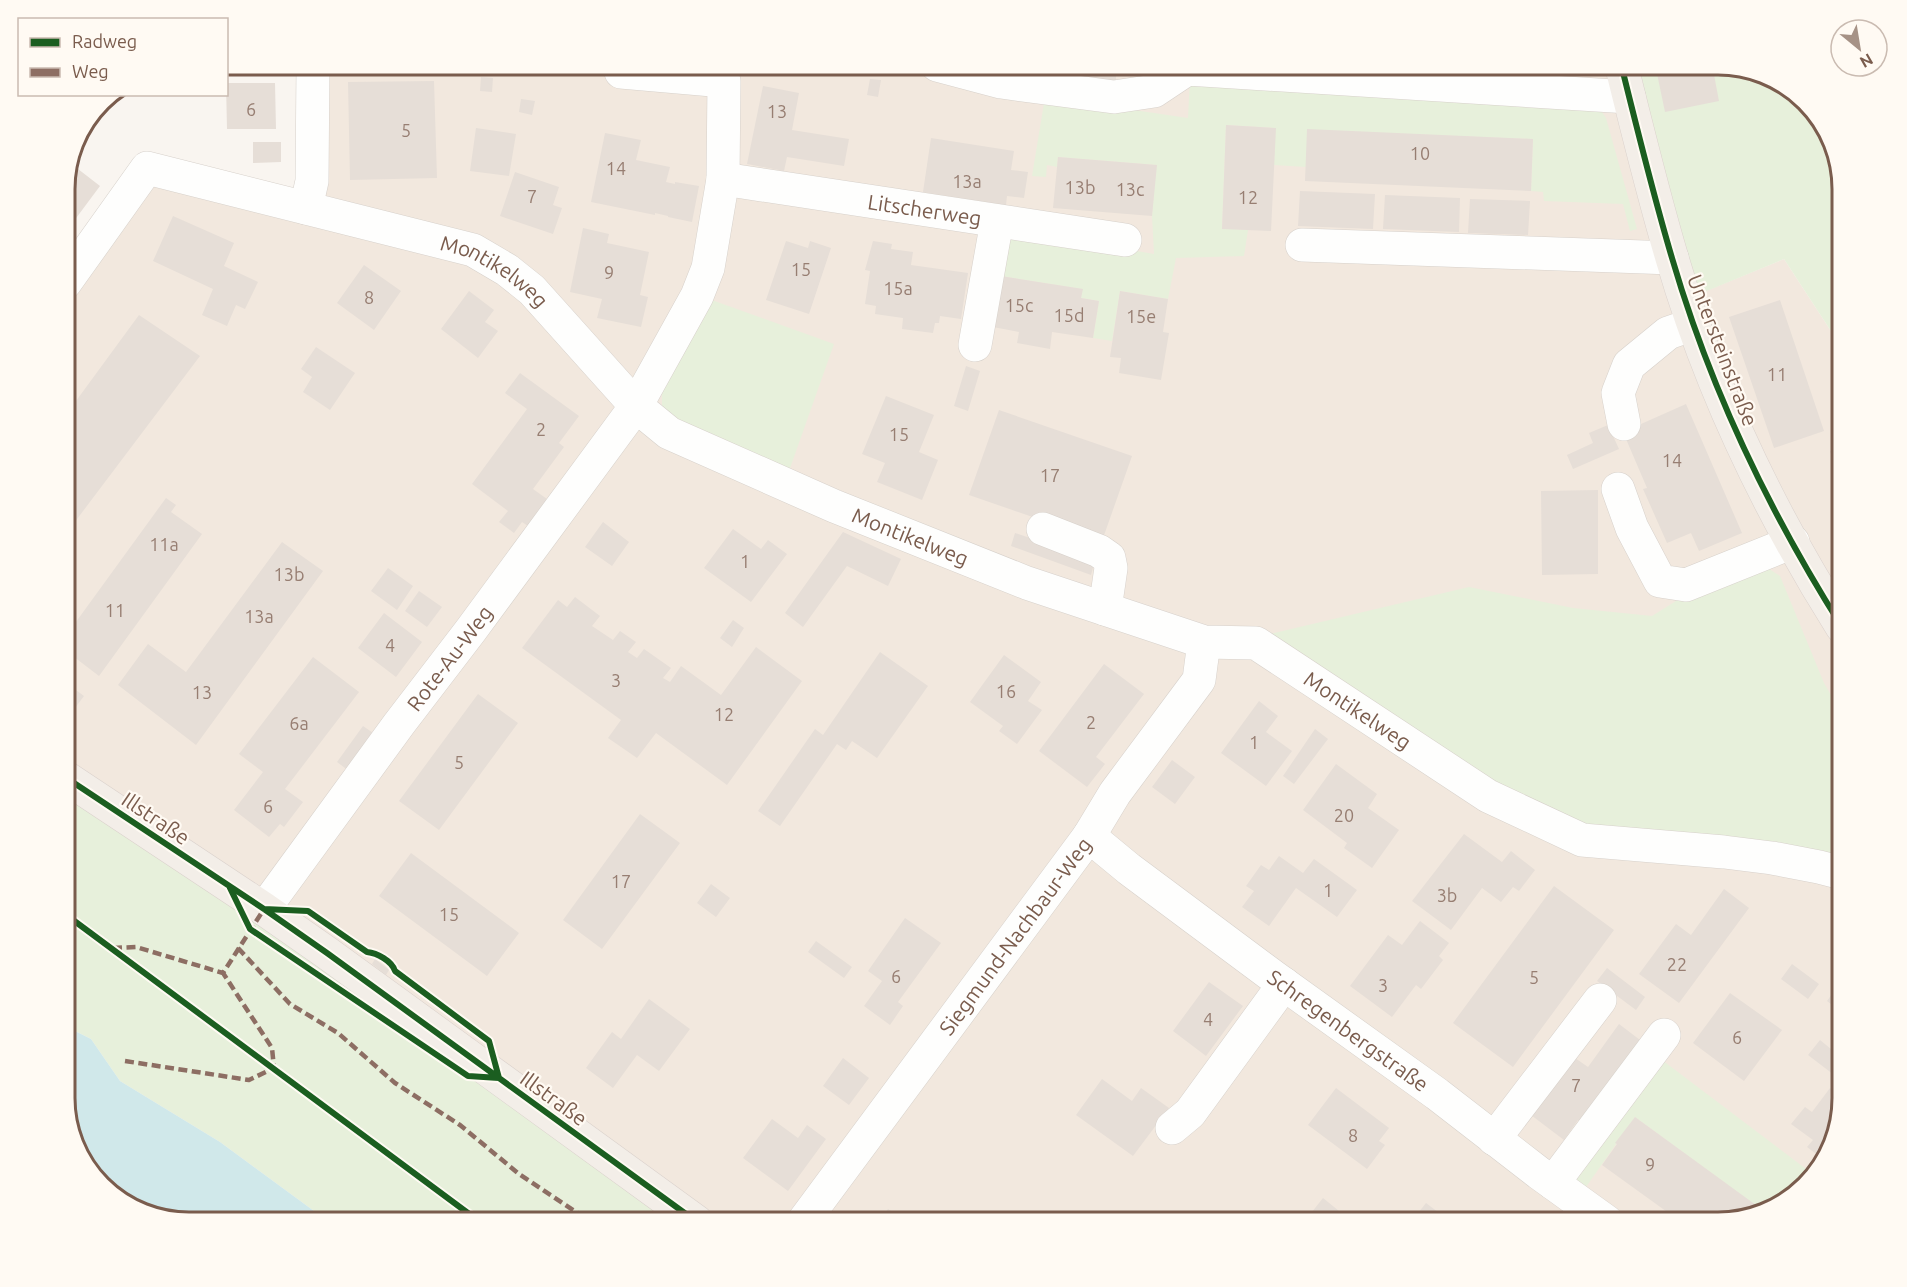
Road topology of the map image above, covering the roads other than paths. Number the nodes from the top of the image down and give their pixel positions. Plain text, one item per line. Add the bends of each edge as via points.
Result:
1 (313, 75) edge
2 (655, 75) edge
3 (975, 75) edge
4 (1178, 75) edge
5 (1282, 75) edge
6 (1624, 75) edge
7 (1629, 97) junction
8 (723, 179) junction
9 (306, 208) junction
10 (997, 221) junction
11 (1125, 240) dead end
12 (1302, 245) dead end
13 (1672, 258) junction
14 (75, 269) edge
15 (1694, 324) junction
16 (975, 345) dead end
17 (636, 406) junction
18 (1624, 424) dead end
19 (1618, 489) dead end
20 (1043, 529) dead end
21 (1793, 542) junction
22 (1105, 609) junction
23 (1832, 610) edge
24 (1204, 642) junction
25 (75, 784) edge
26 (1089, 836) junction
27 (1832, 870) edge
28 (264, 909) junction
29 (1284, 984) junction
30 (1600, 1000) dead end
31 (1664, 1035) dead end
32 (1172, 1128) dead end
33 (1494, 1139) junction
34 (1553, 1183) junction
35 (684, 1212) edge
36 (809, 1212) edge
37 (1593, 1212) edge

1 - 9 street via 312,181
2 - 8 street via 724,81
3 - 4 street via 1114,97 1154,91
5 - 7 street
6 - 7 main road, Untersteinstraße
7 - 13 main road, Untersteinstraße
8 - 10 street, Litscherweg
8 - 17 street via 708,268 697,296
9 - 14 street, Montikelweg via 147,168
9 - 17 street, Montikelweg via 473,250 507,270 532,290
10 - 11 street, Litscherweg
10 - 16 street
12 - 13 street
13 - 15 main road, Untersteinstraße
15 - 18 street via 1668,333 1629,364 1618,393
15 - 21 main road, Untersteinstraße via 1749,460
17 - 22 street, Montikelweg via 669,433 834,506 1027,583
17 - 28 street, Rote-Au-Weg
19 - 21 street via 1632,528 1660,581 1686,585
20 - 22 street via 1109,558
21 - 23 main road, Untersteinstraße
22 - 24 street, Montikelweg
24 - 26 street, Siegmund-Nachbaur-Weg via 1200,680 1115,793
24 - 27 street, Montikelweg via 1256,643 1488,796 1582,840 1724,852
25 - 28 main road, Illstraße
26 - 29 street, Schregenbergstraße
26 - 36 street, Siegmund-Nachbaur-Weg
28 - 35 main road, Illstraße
29 - 32 street via 1190,1113
29 - 33 street, Schregenbergstraße
30 - 33 street
31 - 34 street
33 - 34 street, Schregenbergstraße
34 - 37 street, Schregenbergstraße

